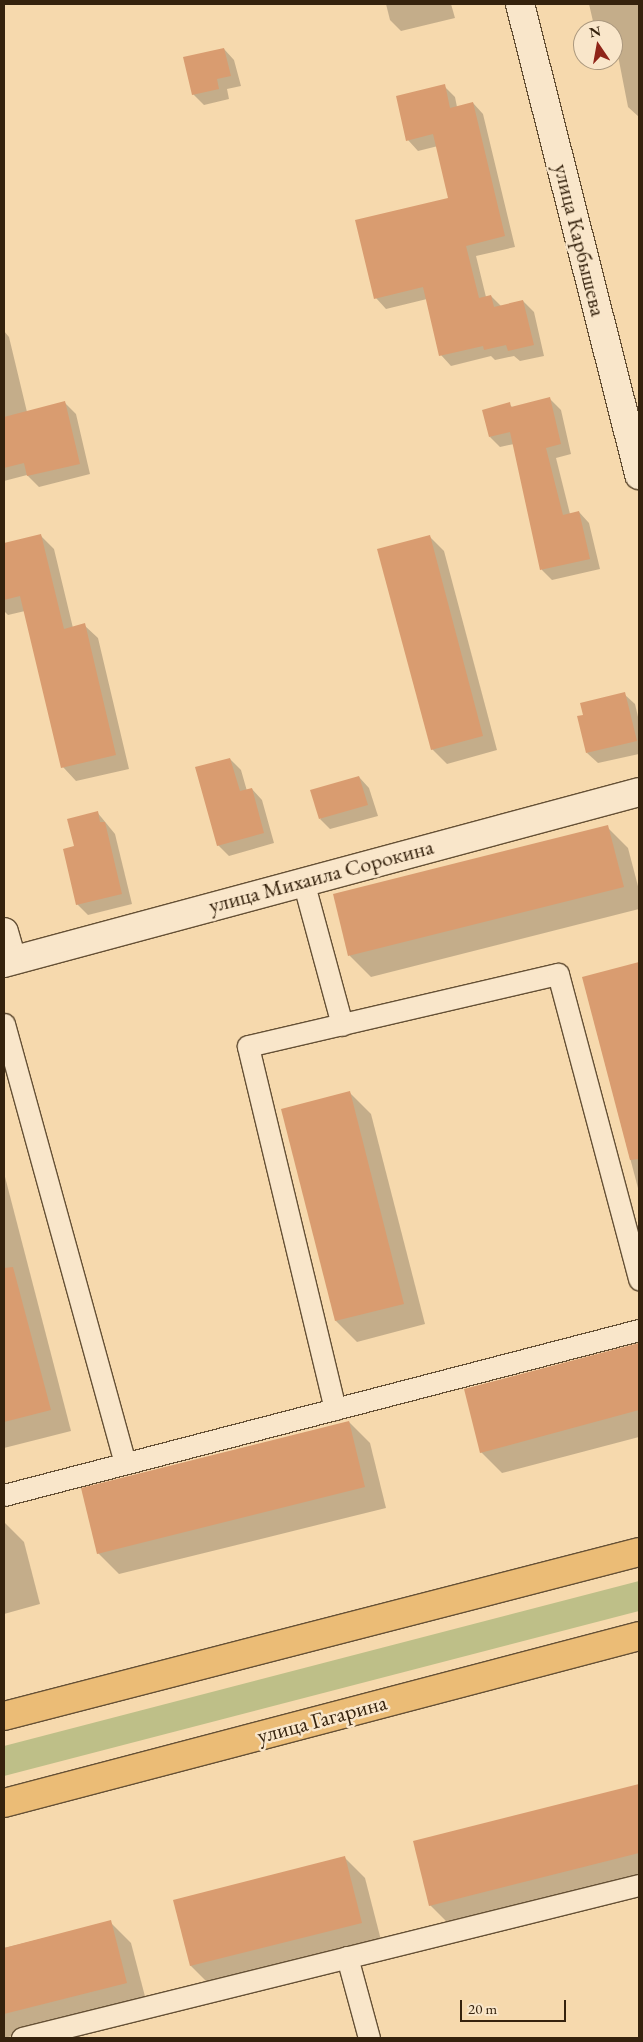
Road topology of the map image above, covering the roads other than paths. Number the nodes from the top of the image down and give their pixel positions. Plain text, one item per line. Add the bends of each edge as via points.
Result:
1 (520, 4) edge
2 (639, 475) edge
3 (639, 792) edge
4 (303, 881) junction
5 (4, 932) edge
6 (8, 962) edge
7 (4, 1024) edge
8 (342, 1024) junction
9 (639, 1279) edge
10 (639, 1330) edge
11 (335, 1409) junction
12 (125, 1463) junction
13 (4, 1495) edge
14 (639, 1552) edge
15 (639, 1636) edge
16 (4, 1716) edge
17 (4, 1803) edge
18 (639, 1885) edge
19 (347, 1958) junction
20 (22, 2038) edge
21 (369, 2038) edge

1 - 2 street, улица Карбышева
3 - 4 street, улица Михаила Сорокина
4 - 6 street, улица Михаила Сорокина
4 - 8 lane
5 - 6 street
7 - 12 lane
8 - 9 lane via 558,974
8 - 11 lane via 248,1046
10 - 11 lane
11 - 12 lane
12 - 13 lane
14 - 16 main road
15 - 17 main road, улица Гагарина
18 - 19 lane
19 - 20 lane
19 - 21 lane

